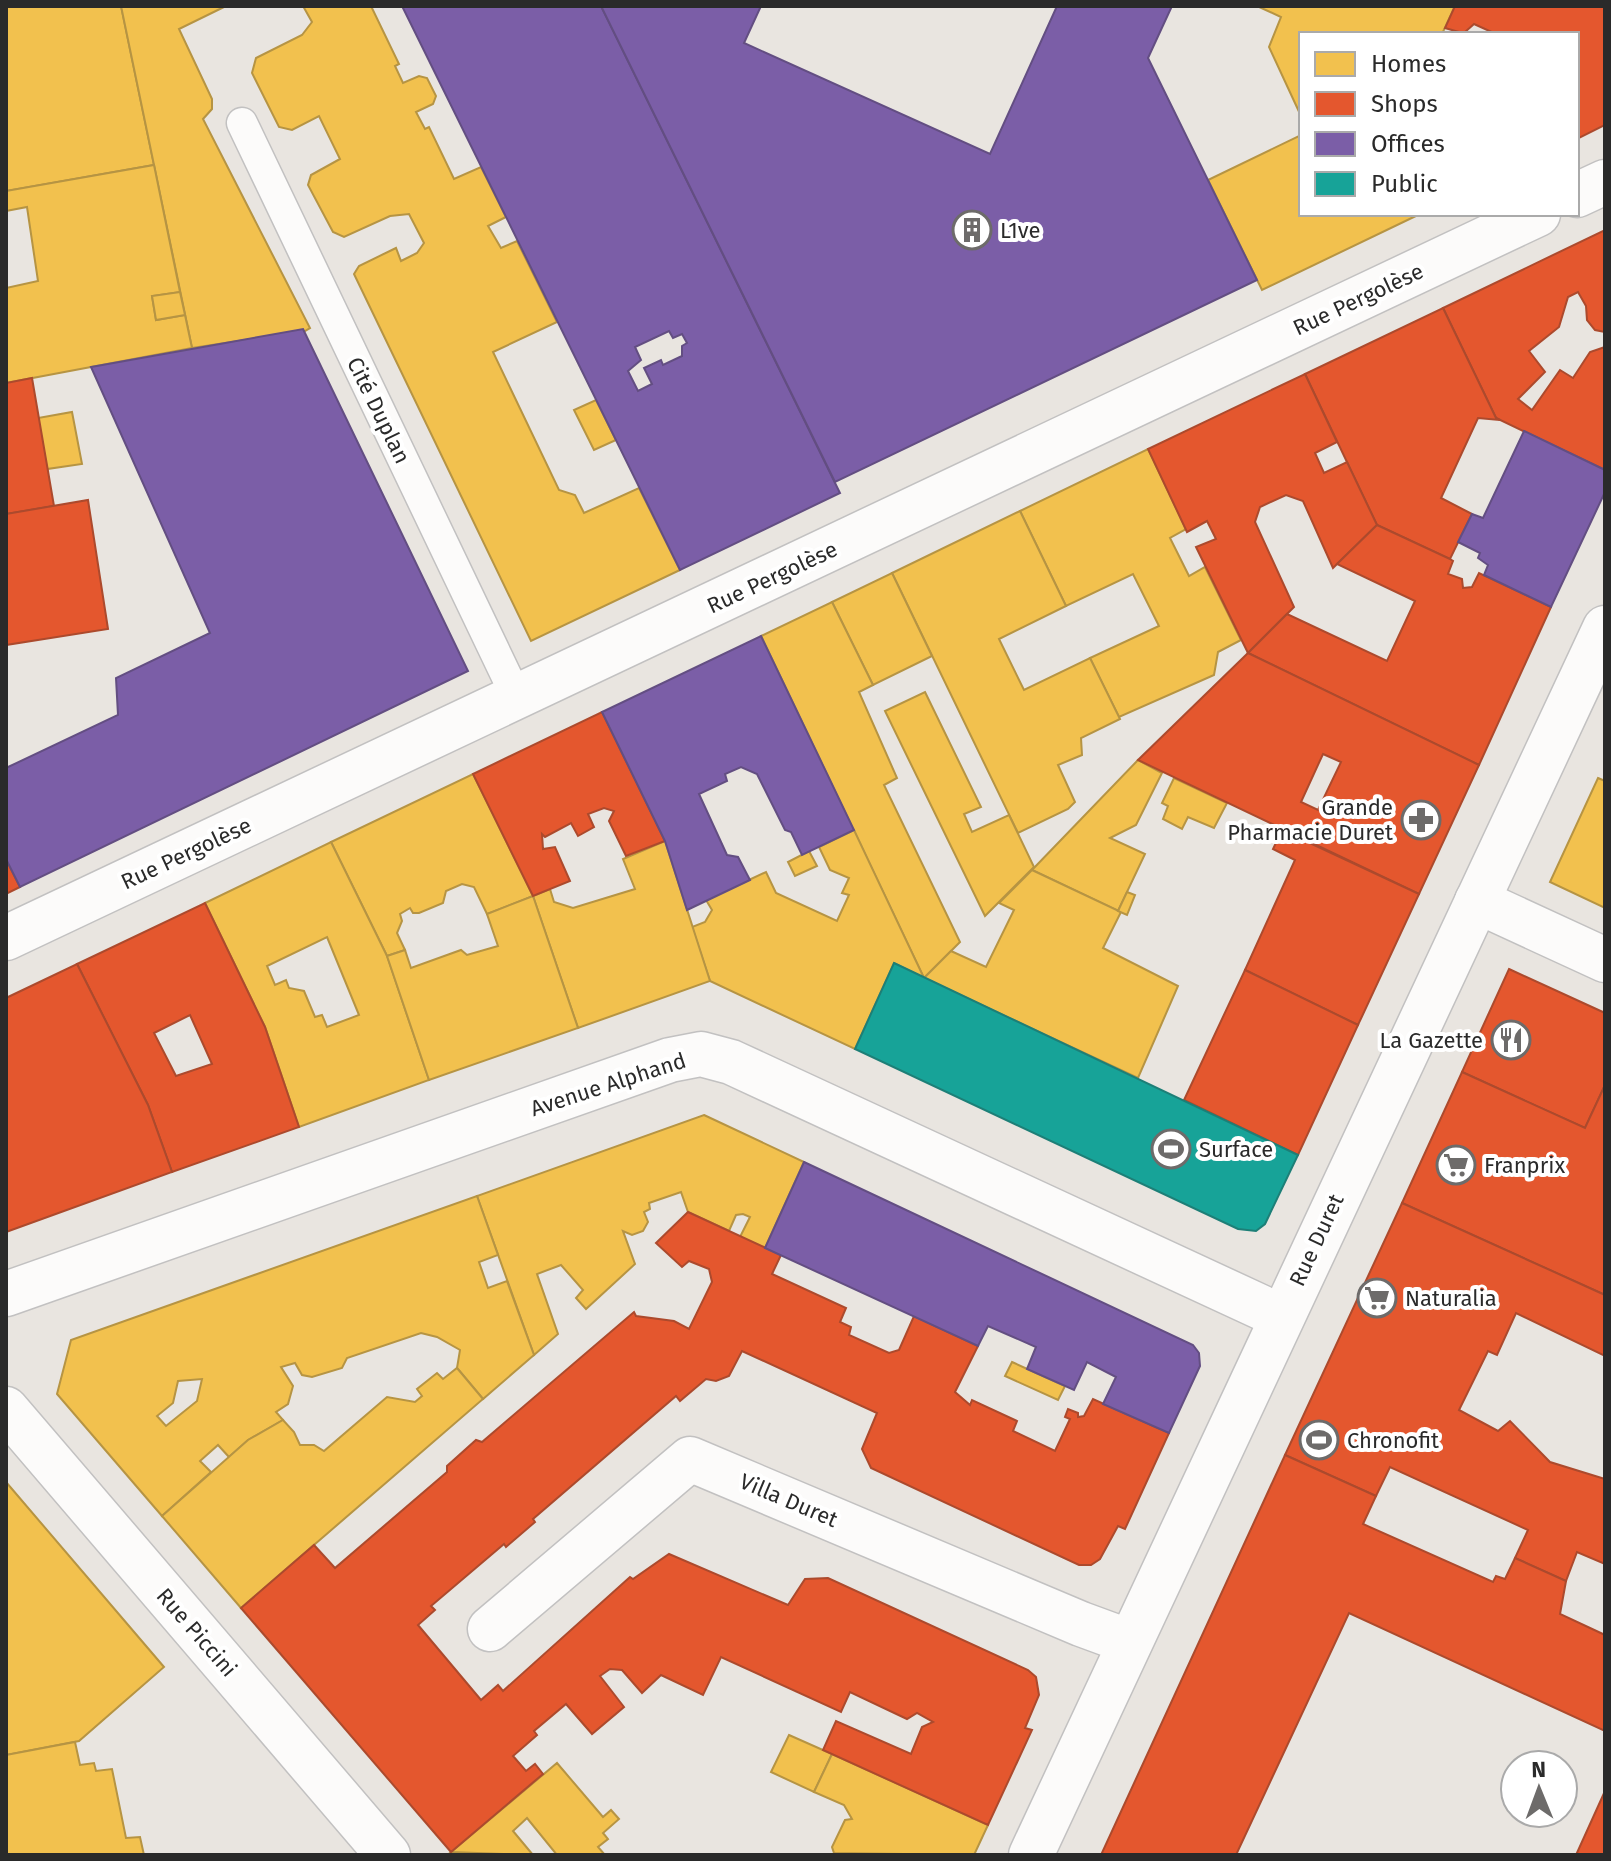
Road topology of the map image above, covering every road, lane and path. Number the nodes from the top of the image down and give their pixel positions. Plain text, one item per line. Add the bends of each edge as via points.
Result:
1 (242, 123) dead end
2 (1605, 182) edge
3 (1579, 194) edge
4 (1534, 216) edge
5 (1605, 628) edge
6 (517, 698) junction
7 (1477, 901) junction
8 (6, 938) edge
9 (1605, 960) edge
10 (6, 1294) edge
11 (1280, 1316) junction
12 (6, 1409) edge
13 (490, 1629) dead end
14 (1130, 1642) junction
15 (388, 1855) edge
16 (1031, 1855) edge

1 - 6 lane, Cité Duplan
2 - 3 street
4 - 6 street, Rue Pergolèse
5 - 7 street, Rue Duret
6 - 8 street, Rue Pergolèse
7 - 9 street
7 - 11 street, Rue Duret
10 - 11 street, Avenue Alphand via 670,1060 701,1054 745,1069
11 - 14 street, Rue Duret
12 - 15 street, Rue Piccini
13 - 14 street, Villa Duret via 690,1459
14 - 16 street, Rue Duret

